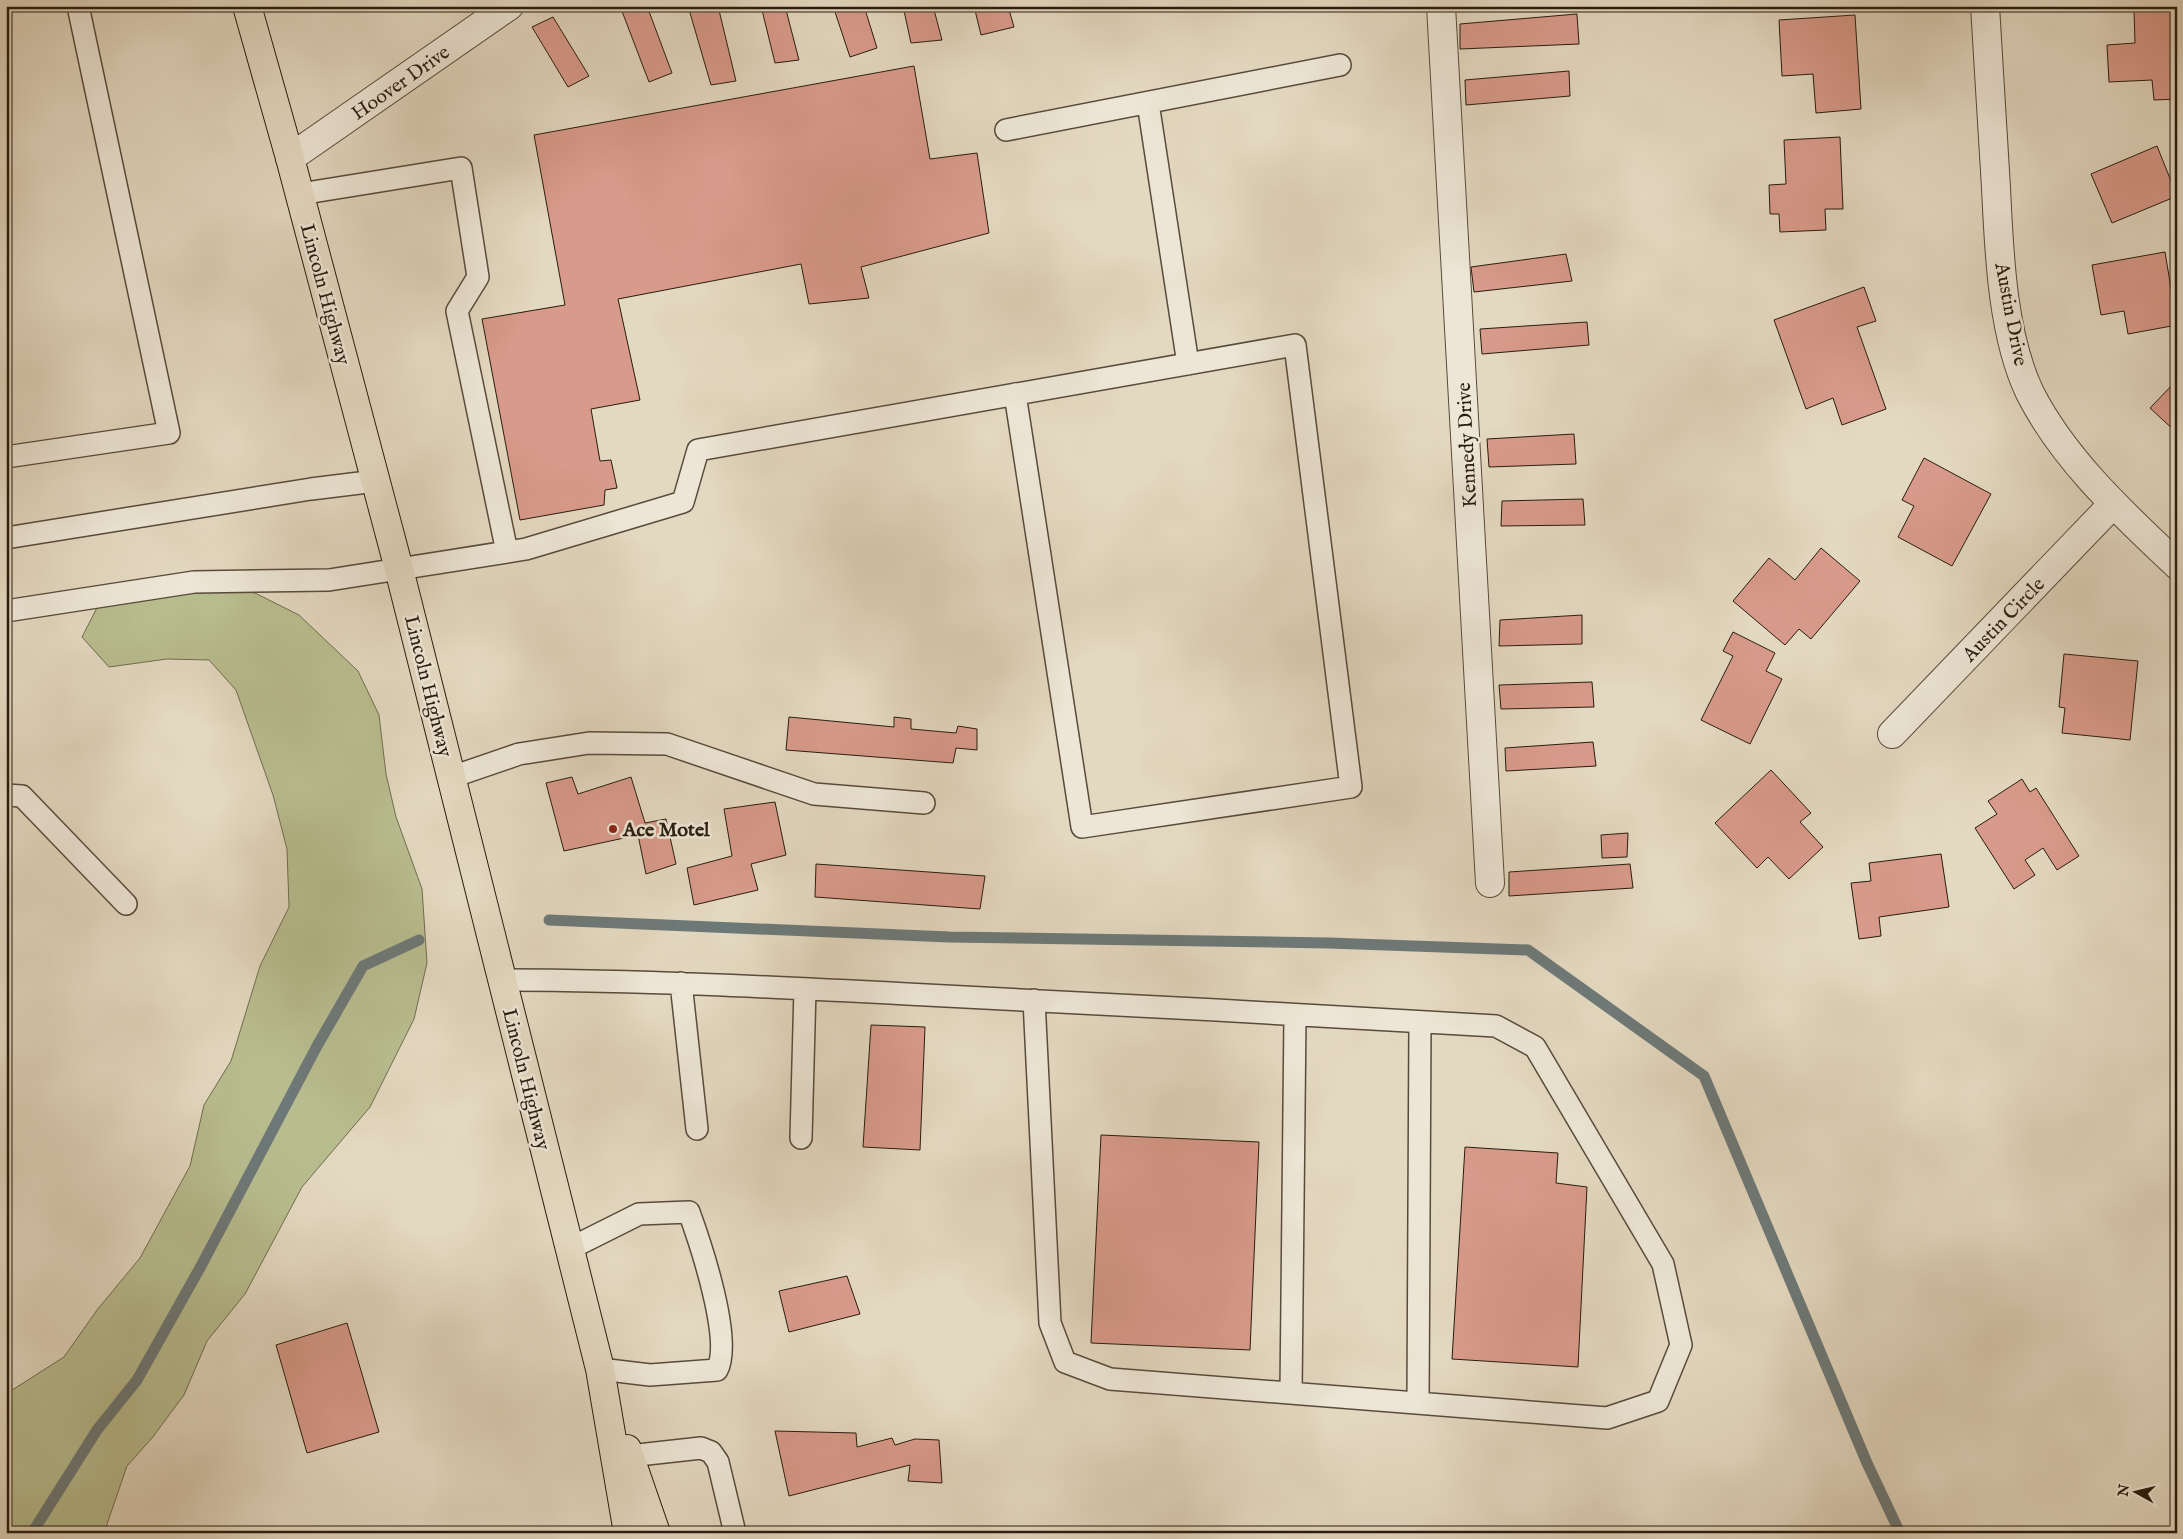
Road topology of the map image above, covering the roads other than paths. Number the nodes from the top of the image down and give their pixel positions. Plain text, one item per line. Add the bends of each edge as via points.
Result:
1 (78, 6) edge
2 (247, 6) edge
3 (509, 6) edge
4 (1441, 6) edge
5 (1985, 6) edge
6 (1340, 65) dead end
7 (1148, 103) junction
8 (1006, 130) dead end
9 (290, 158) junction
10 (300, 194) junction
11 (1188, 364) junction
12 (1015, 394) junction
13 (6, 457) edge
14 (376, 481) junction
15 (2113, 504) junction
16 (6, 538) edge
17 (507, 552) junction
18 (2177, 565) edge
19 (399, 569) junction
20 (6, 611) edge
21 (1892, 734) dead end
22 (452, 777) junction
23 (6, 795) edge
24 (924, 803) dead end
25 (1490, 883) dead end
26 (126, 904) dead end
27 (502, 980) junction
28 (681, 983) junction
29 (805, 989) junction
30 (1034, 1000) junction
31 (1294, 1015) junction
32 (1420, 1022) junction
33 (697, 1129) dead end
34 (801, 1138) dead end
35 (569, 1249) junction
36 (600, 1369) junction
37 (1291, 1393) junction
38 (1418, 1403) junction
39 (629, 1456) junction
40 (628, 1533) edge
41 (656, 1533) edge
42 (735, 1533) edge

1 - 13 lane via 169,434
2 - 9 main road, Lincoln Highway
3 - 9 street, Hoover Drive
4 - 25 street, Kennedy Drive
5 - 15 street, Austin Drive via 2000,269 2014,348 2030,392 2053,432
6 - 7 lane
7 - 8 lane
7 - 11 lane
9 - 10 main road, Lincoln Highway
10 - 14 main road, Lincoln Highway
10 - 17 lane via 461,168 478,277 457,311
11 - 12 lane
11 - 12 lane via 1295,345 1351,787 1082,828
12 - 17 lane via 698,450 683,502
14 - 16 lane
14 - 19 main road, Lincoln Highway
15 - 18 street, Austin Drive
15 - 21 street, Austin Circle
17 - 19 lane
19 - 20 lane via 329,580 194,582
19 - 22 main road, Lincoln Highway
22 - 24 lane via 518,754 589,743 667,744 814,794
22 - 27 main road, Lincoln Highway
23 - 26 lane via 22,796
27 - 28 lane
27 - 35 main road, Lincoln Highway
28 - 29 lane
28 - 33 lane
29 - 30 lane
29 - 34 lane
30 - 31 lane
30 - 37 lane via 1050,1323 1065,1362 1110,1379
31 - 32 lane
31 - 37 lane
32 - 38 lane
32 - 38 lane via 1496,1026 1535,1046 1663,1264 1681,1345 1658,1401 1607,1418
35 - 36 main road, Lincoln Highway
35 - 36 lane via 639,1214 689,1212 721,1325 722,1362 717,1370 650,1375
36 - 39 main road, Lincoln Highway
36 - 40 main road, Lincoln Highway
37 - 38 lane
39 - 41 main road, Lincoln Highway
39 - 42 lane via 701,1448 711,1452 718,1462

